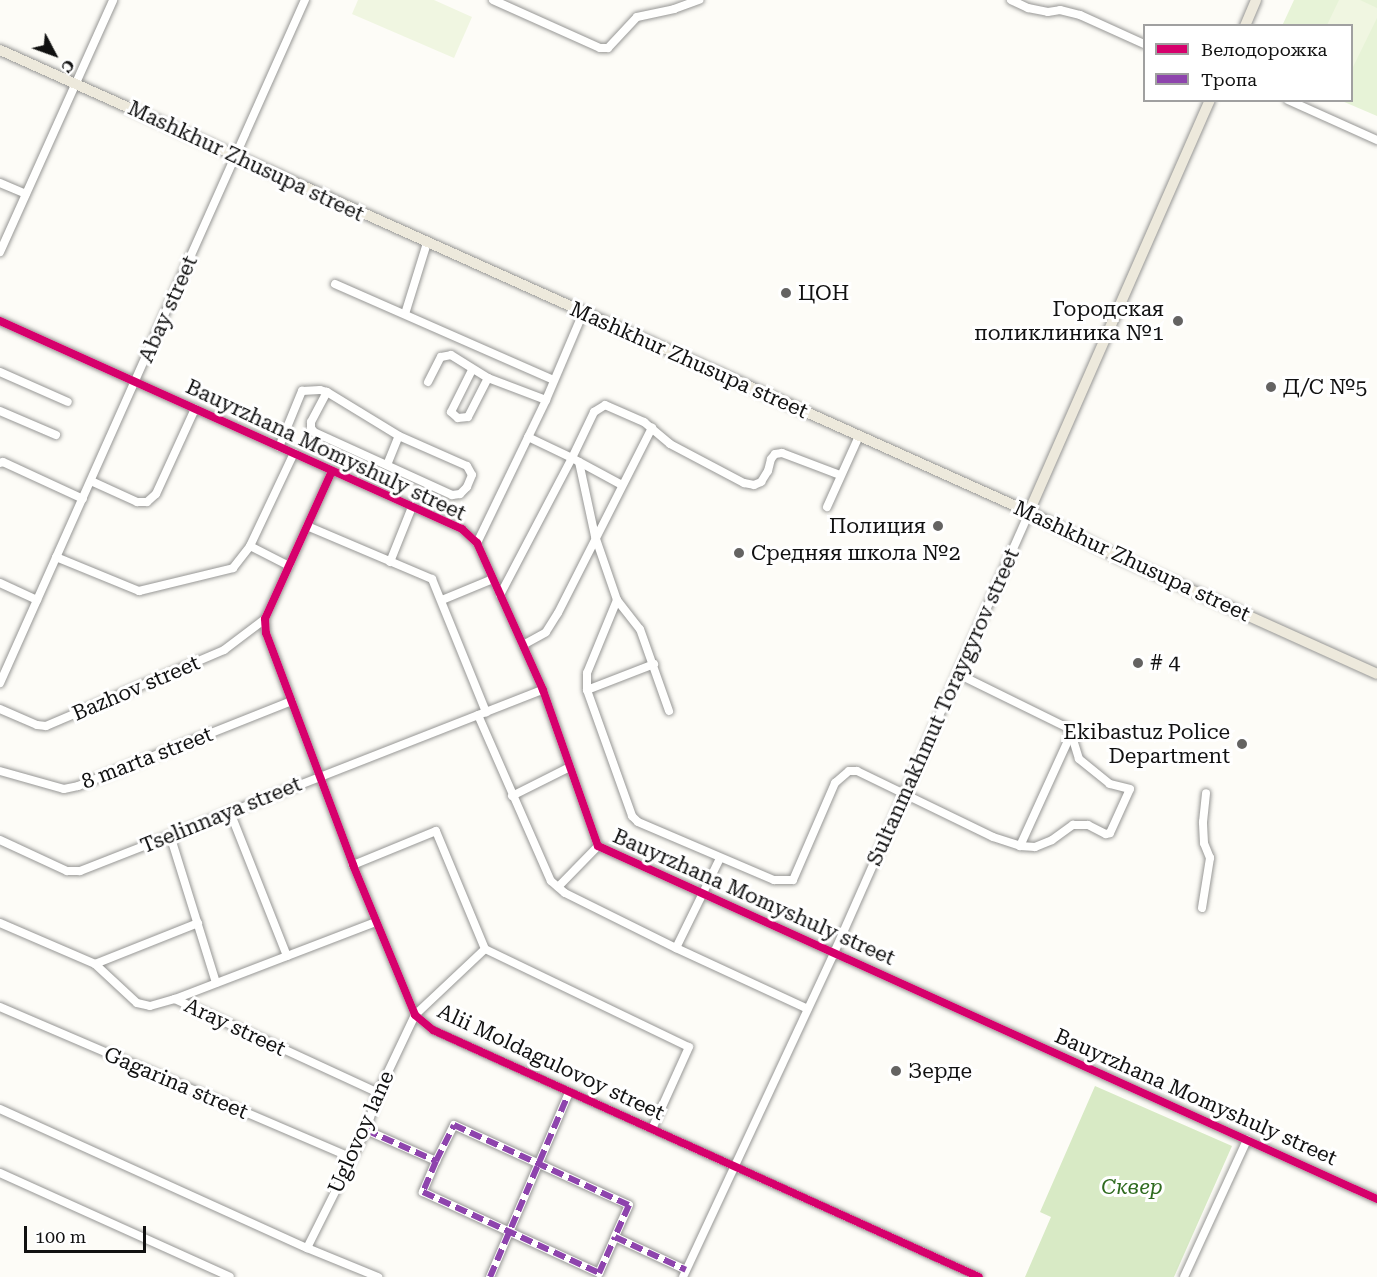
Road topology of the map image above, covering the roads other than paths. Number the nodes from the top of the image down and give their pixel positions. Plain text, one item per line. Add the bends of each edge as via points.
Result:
1 (113, 0) edge
2 (305, 0) edge
3 (493, 0) edge
4 (699, 0) edge
5 (1011, 0) edge
6 (1256, 0) edge
7 (1246, 24) edge
8 (1143, 44) edge
9 (0, 50) edge
10 (76, 83) junction
11 (1209, 102) edge
12 (1292, 102) edge
13 (1377, 140) edge
14 (235, 157) junction
15 (0, 183) edge
16 (26, 194) junction
17 (427, 243) junction
18 (0, 252) edge
19 (335, 284) dead end
20 (584, 313) junction
21 (405, 314) junction
22 (0, 321) edge
23 (472, 370) junction
24 (0, 372) edge
25 (488, 378) junction
26 (554, 380) junction
27 (135, 382) junction
28 (428, 382) dead end
29 (327, 392) junction
30 (546, 400) junction
31 (68, 402) dead end
32 (195, 409) junction
33 (0, 411) edge
34 (652, 428) junction
35 (56, 435) dead end
36 (399, 436) junction
37 (859, 436) junction
38 (528, 437) junction
39 (279, 447) junction
40 (294, 453) junction
41 (575, 460) junction
42 (0, 463) edge
43 (387, 465) junction
44 (332, 471) junction
45 (840, 475) junction
46 (91, 481) junction
47 (622, 484) junction
48 (83, 498) junction
49 (412, 507) junction
50 (827, 507) dead end
51 (1029, 512) junction
52 (307, 526) junction
53 (595, 536) junction
54 (477, 543) junction
55 (250, 546) junction
56 (56, 557) junction
57 (390, 562) junction
58 (289, 566) junction
59 (493, 579) junction
60 (0, 583) edge
61 (500, 595) junction
62 (37, 600) junction
63 (442, 600) junction
64 (617, 600) junction
65 (265, 619) junction
66 (523, 645) junction
67 (654, 664) junction
68 (958, 674) junction
69 (1377, 674) edge
70 (0, 683) edge
71 (543, 690) junction
72 (587, 690) junction
73 (292, 701) junction
74 (0, 709) edge
75 (669, 711) dead end
76 (482, 714) junction
77 (1072, 731) junction
78 (570, 767) junction
79 (0, 771) edge
80 (320, 776) junction
81 (1206, 793) dead end
82 (905, 794) junction
83 (512, 796) junction
84 (230, 812) junction
85 (170, 835) junction
86 (0, 840) edge
87 (598, 846) junction
88 (1020, 846) junction
89 (720, 858) junction
90 (353, 865) junction
91 (558, 887) junction
92 (703, 893) junction
93 (1202, 908) dead end
94 (376, 922) junction
95 (0, 923) edge
96 (198, 923) junction
97 (485, 948) junction
98 (676, 948) junction
99 (834, 953) junction
100 (286, 956) junction
101 (95, 964) junction
102 (216, 983) junction
103 (175, 999) junction
104 (0, 1007) edge
105 (808, 1009) junction
106 (415, 1015) junction
107 (378, 1093) junction
108 (569, 1093) junction
109 (0, 1109) edge
110 (652, 1129) junction
111 (366, 1130) junction
112 (1246, 1140) junction
113 (352, 1158) junction
114 (436, 1161) junction
115 (539, 1164) junction
116 (734, 1164) junction
117 (0, 1173) edge
118 (1377, 1199) edge
119 (510, 1231) junction
120 (615, 1237) junction
121 (307, 1248) junction
122 (684, 1273) edge
123 (230, 1277) edge
124 (378, 1277) edge
125 (490, 1277) edge
126 (979, 1277) edge
127 (1184, 1277) edge

1 - 10 street
2 - 14 street, Abay street
3 - 4 street via 600,48 608,48 638,17
5 - 8 street via 1028,8 1080,15
6 - 7 main road
9 - 10 main road, Mashkhur Zhusupa street
10 - 14 main road, Mashkhur Zhusupa street
10 - 16 street
11 - 51 main road, Sultanmakhmut Toraygyrov street
12 - 13 street
14 - 17 main road, Mashkhur Zhusupa street
14 - 27 street, Abay street
15 - 16 street
16 - 18 street
17 - 20 main road, Mashkhur Zhusupa street
17 - 21 street
19 - 21 street
20 - 26 street
20 - 37 main road, Mashkhur Zhusupa street
21 - 26 street
22 - 27 street, Bauyrzhana Momyshuly street
23 - 25 street
23 - 25 street via 451,412 458,418 468,417
23 - 28 street via 446,355 441,357
24 - 31 street
25 - 30 street
26 - 30 street
27 - 32 street, Bauyrzhana Momyshuly street
27 - 46 street, Abay street
29 - 36 street
29 - 39 street via 302,391
29 - 43 street via 312,422 314,432
30 - 38 street
32 - 39 street, Bauyrzhana Momyshuly street
32 - 46 street via 156,494 147,502 137,502
33 - 35 street
34 - 41 street via 605,405 599,406
34 - 45 street via 670,444 744,483 761,482 771,459 782,453
34 - 47 street
36 - 43 street
36 - 43 street via 467,466 472,475 460,494 452,495
37 - 45 street
37 - 51 main road, Mashkhur Zhusupa street
38 - 41 street
38 - 54 street
39 - 40 street, Bauyrzhana Momyshuly street
40 - 44 street, Bauyrzhana Momyshuly street
40 - 55 street
41 - 47 street
41 - 53 street
41 - 61 street
42 - 48 street
44 - 49 street, Bauyrzhana Momyshuly street
44 - 52 street
45 - 50 street
46 - 48 street, Abay street
47 - 53 street
48 - 56 street, Abay street
49 - 54 street, Bauyrzhana Momyshuly street via 462,529
49 - 57 street
51 - 68 street, Sultanmakhmut Toraygyrov street
51 - 69 main road, Mashkhur Zhusupa street via 1118,557
52 - 57 street
52 - 58 street
53 - 64 street
53 - 66 street via 546,632
54 - 59 street, Bauyrzhana Momyshuly street
55 - 56 street via 233,568 139,591
55 - 58 street
56 - 62 street, Abay street
57 - 63 street via 432,579
58 - 65 street
59 - 61 street, Bauyrzhana Momyshuly street
59 - 63 street
60 - 62 street
61 - 66 street, Bauyrzhana Momyshuly street
62 - 70 street, Abay street
63 - 76 street
64 - 67 street via 640,629
64 - 72 street via 587,673
65 - 73 street, Alii Moldagulovoy street via 266,633
65 - 74 street, Bazhov street via 224,650 46,726
66 - 71 street, Bauyrzhana Momyshuly street
67 - 72 street
67 - 75 street
68 - 77 street
68 - 82 street, Sultanmakhmut Toraygyrov street
71 - 76 street, Tselinnaya street
71 - 78 street, Bauyrzhana Momyshuly street
72 - 89 street via 632,816
73 - 79 street, 8 marta street via 78,786 64,789
73 - 80 street, Alii Moldagulovoy street
76 - 80 street, Tselinnaya street
76 - 83 street
77 - 88 street
77 - 88 street via 1082,761 1110,784 1130,789 1123,809 1110,833 1088,825 1072,825 1035,847
78 - 83 street
78 - 87 street, Bauyrzhana Momyshuly street
80 - 84 street, Tselinnaya street
80 - 90 street, Alii Moldagulovoy street
81 - 93 street via 1204,843 1210,858
82 - 88 street
82 - 89 street via 857,771 841,775 794,880 774,880
82 - 99 street, Sultanmakhmut Toraygyrov street
83 - 91 street via 550,881
84 - 85 street, Tselinnaya street
84 - 100 street
85 - 86 street, Tselinnaya street via 80,871 68,871
85 - 96 street
87 - 91 street
87 - 92 street, Bauyrzhana Momyshuly street
89 - 92 street
90 - 94 street, Alii Moldagulovoy street
90 - 97 street via 436,831
91 - 98 street
92 - 98 street
92 - 99 street, Bauyrzhana Momyshuly street
94 - 100 street
94 - 106 street, Alii Moldagulovoy street
95 - 101 street, Aray street
96 - 101 street
96 - 102 street
97 - 106 street
97 - 110 street via 689,1047
98 - 105 street
99 - 105 street, Sultanmakhmut Toraygyrov street
99 - 112 street, Bauyrzhana Momyshuly street
100 - 102 street
101 - 103 street, Aray street via 137,1003 150,1006
102 - 103 street
103 - 107 street, Aray street
104 - 113 street, Gagarina street
105 - 116 street, Sultanmakhmut Toraygyrov street
106 - 107 street, Uglovoy lane
106 - 108 street, Alii Moldagulovoy street via 432,1030
107 - 111 street, Uglovoy lane
108 - 110 street, Alii Moldagulovoy street
108 - 115 street
109 - 121 street
110 - 116 street, Alii Moldagulovoy street
111 - 113 street, Uglovoy lane
111 - 114 street
112 - 118 street, Bauyrzhana Momyshuly street
112 - 127 street
113 - 121 street, Uglovoy lane
114 - 115 street via 454,1125
114 - 119 street via 423,1192
115 - 119 street
115 - 120 street via 629,1205
116 - 122 street, Sultanmakhmut Toraygyrov street
116 - 126 street, Alii Moldagulovoy street
117 - 123 street
119 - 120 street via 598,1273
119 - 125 street
120 - 122 street
121 - 124 street

